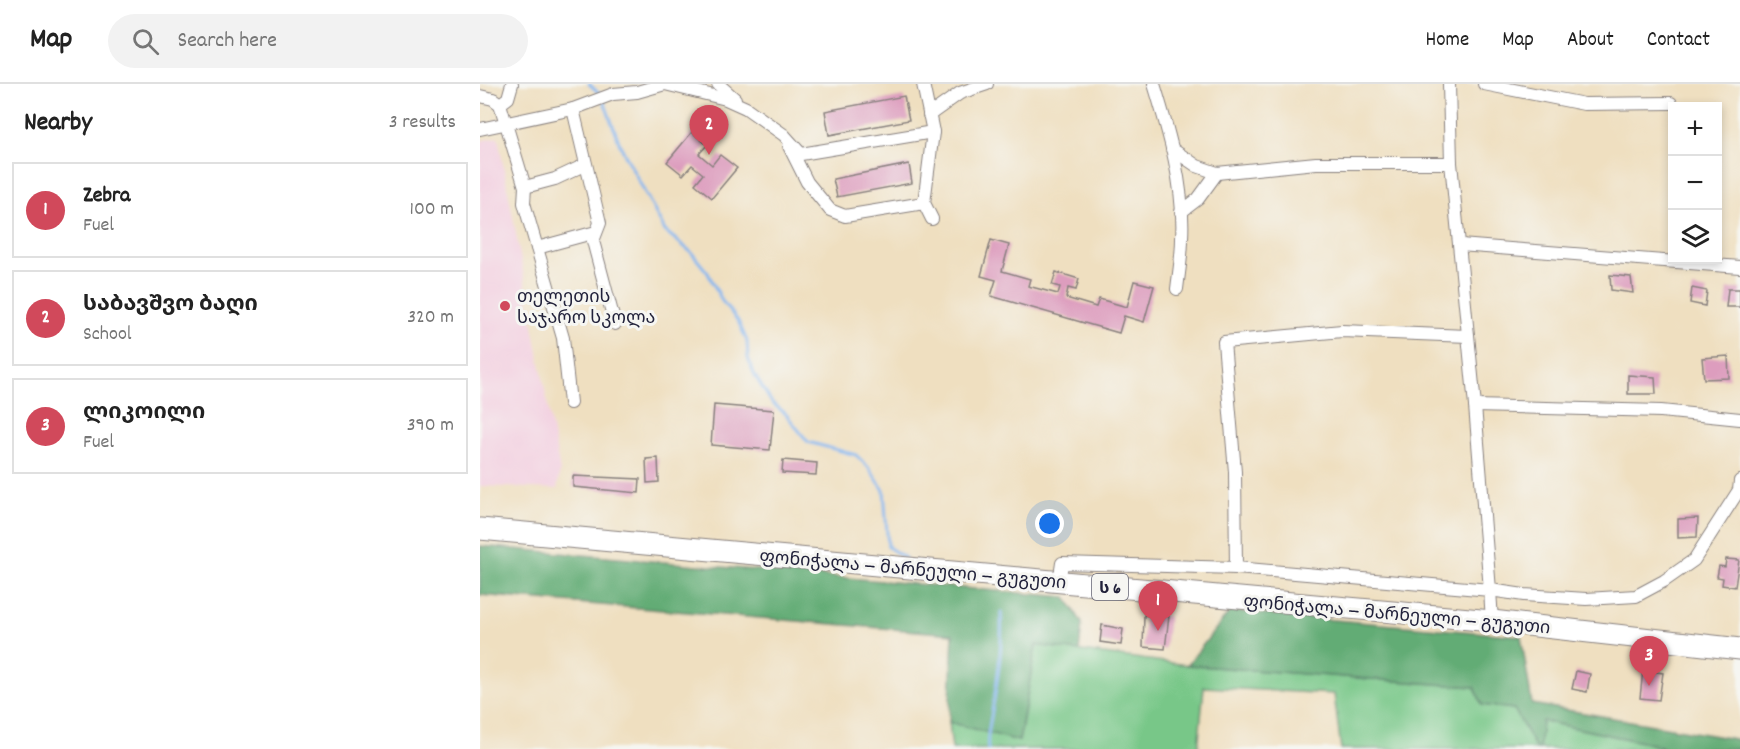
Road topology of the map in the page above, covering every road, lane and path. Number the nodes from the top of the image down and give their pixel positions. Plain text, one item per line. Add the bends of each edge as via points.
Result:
1 (512, 84) edge
2 (665, 84) edge
3 (718, 84) edge
4 (923, 84) edge
5 (987, 84) edge
6 (1155, 84) edge
7 (1449, 84) edge
8 (1484, 84) edge
9 (480, 96) edge
10 (1668, 103) edge
11 (500, 104) junction
12 (746, 108) junction
13 (573, 109) junction
14 (929, 116) junction
15 (505, 125) junction
16 (480, 129) edge
17 (933, 132) junction
18 (784, 135) junction
19 (1172, 149) junction
20 (1451, 163) junction
21 (585, 165) junction
22 (1217, 173) junction
23 (525, 187) junction
24 (924, 203) junction
25 (1181, 212) junction
26 (932, 219) dead end
27 (596, 232) junction
28 (1460, 245) junction
29 (537, 248) junction
30 (1740, 267) edge
31 (1177, 289) dead end
32 (615, 324) dead end
33 (1468, 336) junction
34 (570, 403) dead end
35 (1475, 406) junction
36 (1740, 419) edge
37 (1740, 481) edge
38 (480, 529) edge
39 (1236, 567) junction
40 (1059, 583) junction
41 (1490, 590) junction
42 (1492, 621) junction
43 (1740, 649) edge

1 - 11 street via 508,98
2 - 12 street
2 - 13 street via 610,95
3 - 12 street
4 - 14 street
5 - 14 street via 960,93
6 - 19 street
7 - 20 street
8 - 10 street via 1584,104
9 - 11 street
11 - 15 street
12 - 18 street
13 - 15 street
13 - 21 street
14 - 17 street
15 - 16 street
15 - 23 street
17 - 18 street via 801,154
17 - 24 street
18 - 24 street via 807,182 830,210 845,216
19 - 22 street via 1197,166
19 - 25 street
20 - 22 street via 1316,163
20 - 28 street
21 - 23 street
21 - 27 street via 600,223
22 - 25 street via 1198,200
23 - 29 street via 524,203
24 - 26 street
25 - 31 street via 1183,237
27 - 29 street
27 - 32 street via 593,241
28 - 30 street
28 - 33 street
29 - 34 street via 563,338
33 - 35 street
33 - 39 street via 1342,331 1224,342 1235,472
35 - 36 street via 1661,411
35 - 41 street
37 - 41 street via 1739,489 1694,560 1636,596 1586,599
38 - 40 highway, ფონიჭალა — მარნეული — გუგუთი / ს 6
39 - 40 street via 1062,563
39 - 41 street
40 - 42 highway, ფონიჭალა — მარნეული — გუგუთი / ს 6
41 - 42 street
42 - 43 highway, ფონიჭალა — მარნეული — გუგუთი / ს 6

